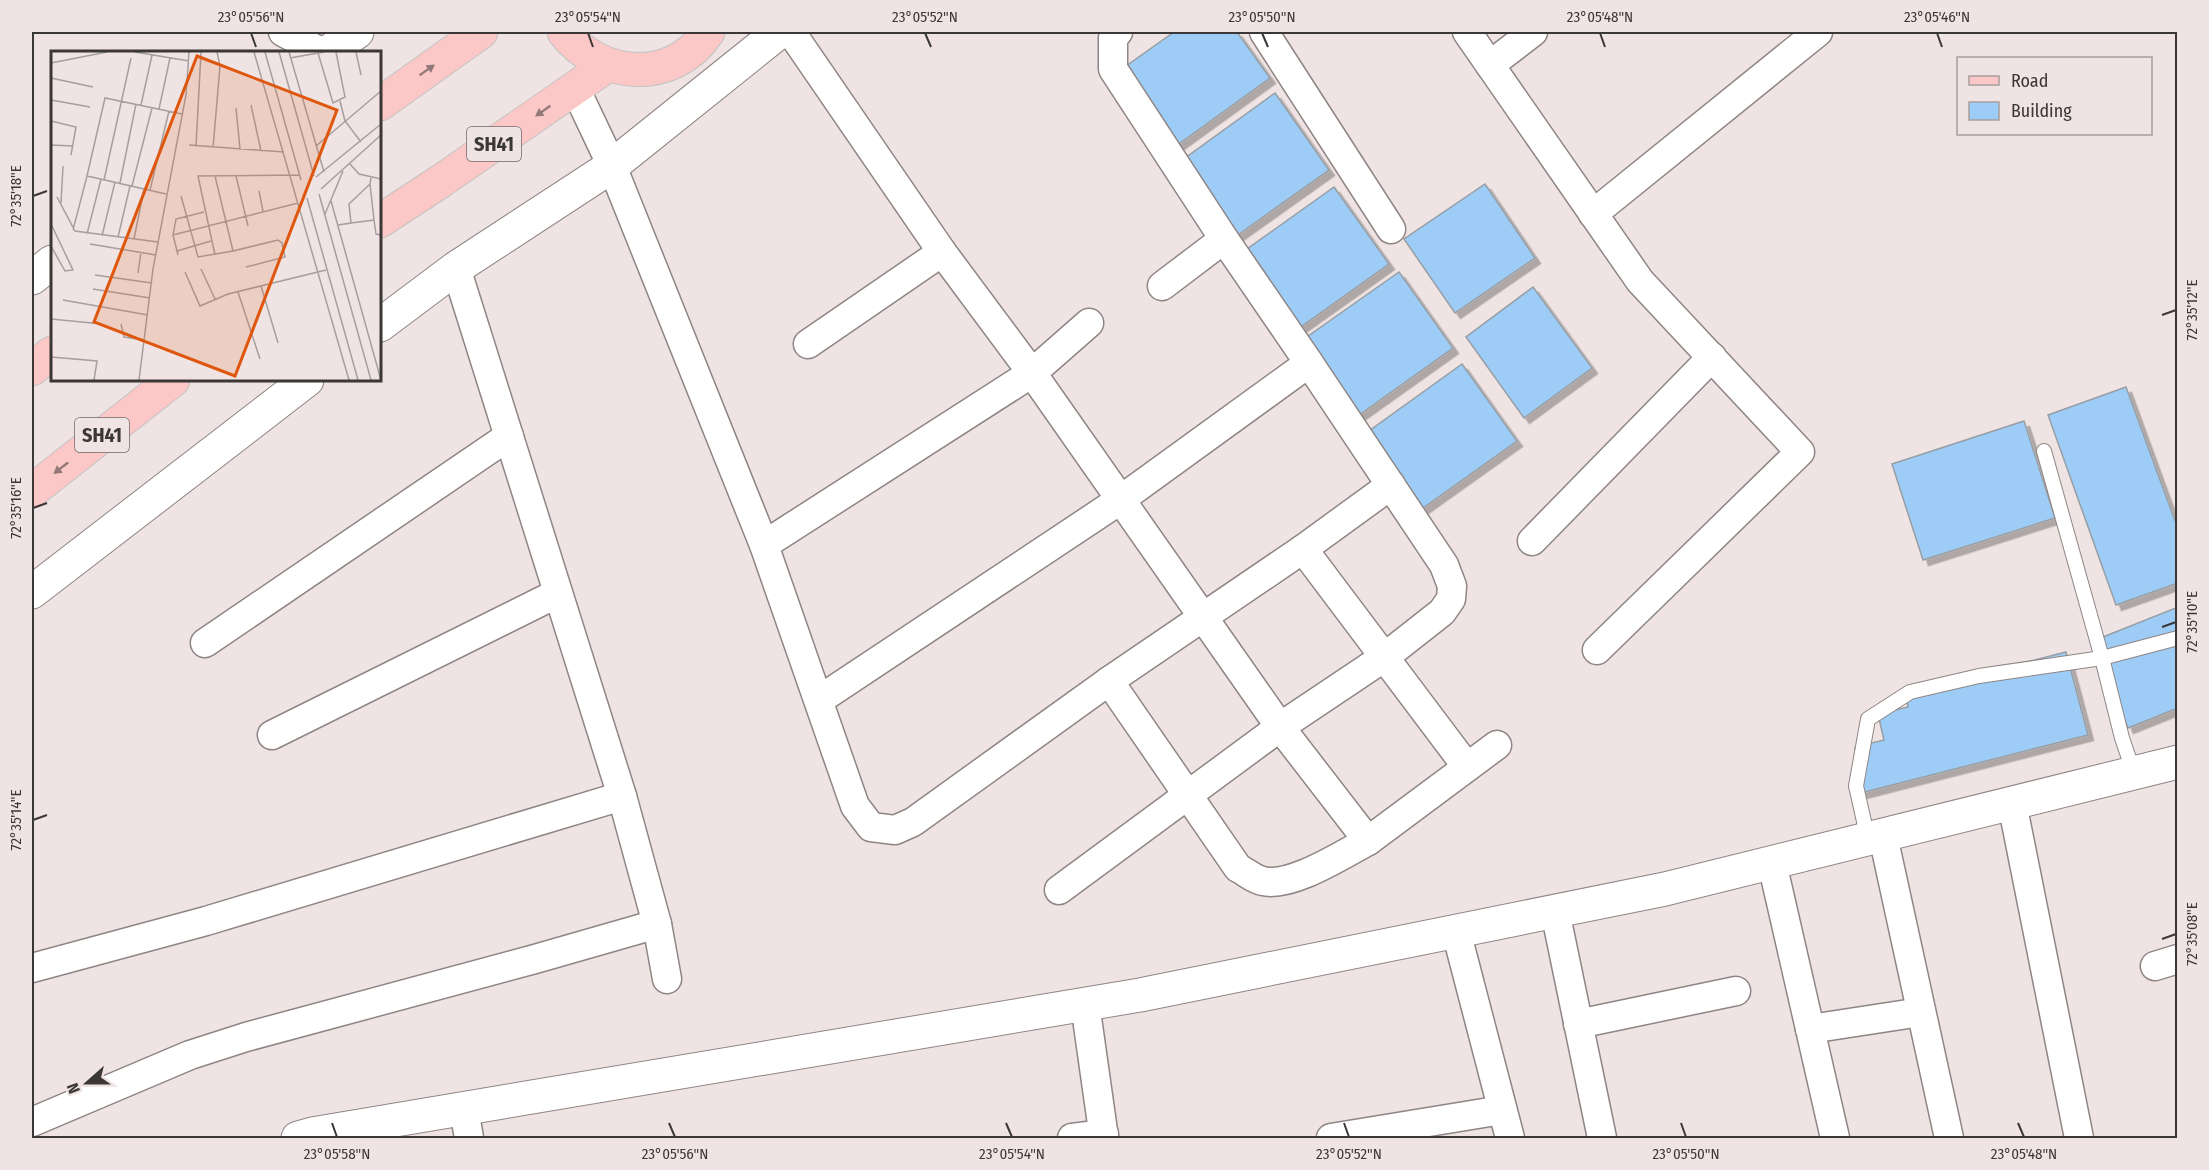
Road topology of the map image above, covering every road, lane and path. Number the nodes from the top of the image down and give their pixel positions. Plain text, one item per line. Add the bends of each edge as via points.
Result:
1 (283, 32) edge
2 (357, 32) edge
3 (481, 32) edge
4 (564, 32) edge
5 (708, 32) edge
6 (779, 32) edge
7 (791, 32) edge
8 (1118, 32) edge
9 (1264, 32) edge
10 (1467, 32) edge
11 (1533, 32) edge
12 (1818, 32) edge
13 (319, 51) edge
14 (329, 51) edge
15 (608, 65) junction
16 (1490, 65) junction
17 (575, 88) junction
18 (381, 103) edge
19 (612, 166) junction
20 (1593, 214) junction
21 (381, 220) edge
22 (1391, 229) dead end
23 (1224, 239) junction
24 (942, 252) junction
25 (51, 263) edge
26 (456, 268) junction
27 (32, 278) edge
28 (1162, 286) dead end
29 (1089, 323) dead end
30 (381, 324) edge
31 (808, 344) dead end
32 (51, 354) edge
33 (1712, 357) junction
34 (1309, 363) junction
35 (32, 369) edge
36 (1032, 373) junction
37 (172, 381) edge
38 (306, 381) edge
39 (508, 436) junction
40 (2044, 451) dead end
41 (1391, 485) junction
42 (32, 491) edge
43 (1120, 500) junction
44 (1532, 541) dead end
45 (764, 546) junction
46 (1303, 549) junction
47 (32, 592) edge
48 (558, 593) junction
49 (1203, 616) junction
50 (2178, 638) edge
51 (205, 643) dead end
52 (1597, 650) dead end
53 (1386, 656) junction
54 (2102, 658) junction
55 (1109, 681) junction
56 (819, 700) junction
57 (1280, 727) junction
58 (272, 735) dead end
59 (1497, 745) dead end
60 (2178, 762) edge
61 (1467, 768) junction
62 (2134, 773) junction
63 (1187, 795) junction
64 (622, 796) junction
65 (2012, 803) junction
66 (1875, 837) junction
67 (1368, 841) junction
68 (1772, 863) junction
69 (1059, 890) dead end
70 (1555, 911) junction
71 (657, 924) junction
72 (1456, 931) junction
73 (32, 968) edge
74 (667, 979) dead end
75 (1736, 991) dead end
76 (1085, 1004) junction
77 (1921, 1012) junction
78 (1578, 1024) junction
79 (1810, 1029) junction
80 (1502, 1110) junction
81 (32, 1122) edge
82 (467, 1124) edge
83 (1104, 1136) edge
84 (298, 1138) edge
85 (1072, 1138) edge
86 (1331, 1138) edge
87 (1510, 1138) edge
88 (1602, 1138) edge
89 (1835, 1138) edge
90 (1949, 1138) edge
91 (2079, 1138) edge

1 - 13 street
2 - 14 street
18 -> 3 main road
4 - 15 main road via 589,56
5 - 15 main road via 670,63 629,70
6 - 19 street
7 - 24 street
8 - 23 street via 1113,38 1113,69
9 - 22 street
10 - 16 street
11 - 16 street
12 - 20 street
15 - 17 main road, SH41
16 - 20 street
17 - 19 street
17 -> 21 main road, SH41
19 - 26 street
19 - 45 street
20 - 33 street via 1640,281
23 - 28 street
23 - 34 street
24 - 31 street
24 - 36 street
25 - 27 street
26 - 30 street
26 - 39 street
29 - 36 street
32 - 35 main road
33 - 44 street
33 - 52 street via 1800,452
34 - 41 street
34 - 43 street
36 - 43 street
36 - 45 street
37 -> 42 main road, SH41
38 - 47 street
39 - 48 street
39 - 51 street
40 - 54 lane
41 - 46 street
41 - 53 street via 1444,565 1452,586 1451,599 1442,612
43 - 49 street
43 - 56 street
45 - 56 street
46 - 49 street
46 - 53 street
48 - 58 street
48 - 64 street
49 - 55 street
49 - 57 street
50 - 54 lane
53 - 57 street
53 - 61 street
54 - 62 lane
54 - 66 lane via 1979,676 1910,692 1868,719 1856,786
55 - 56 street via 914,822 895,830 871,827 855,806
55 - 63 street
57 - 63 street
57 - 67 street
59 - 61 street
60 - 62 street
61 - 67 street
62 - 65 street
63 - 67 street via 1238,868 1263,881 1285,881
63 - 69 street
64 - 71 street
64 - 73 street via 206,921
65 - 66 street
65 - 91 street
66 - 68 street
66 - 77 street
68 - 70 street
68 - 79 street
70 - 72 street
70 - 78 street
71 - 74 street
71 - 81 street via 201,1051
72 - 76 street
72 - 80 street
75 - 78 street
76 - 82 street
76 - 83 street
77 - 79 street
77 - 90 street
78 - 88 street
79 - 89 street
80 - 86 street
80 - 87 street
82 - 84 street
83 - 85 street

